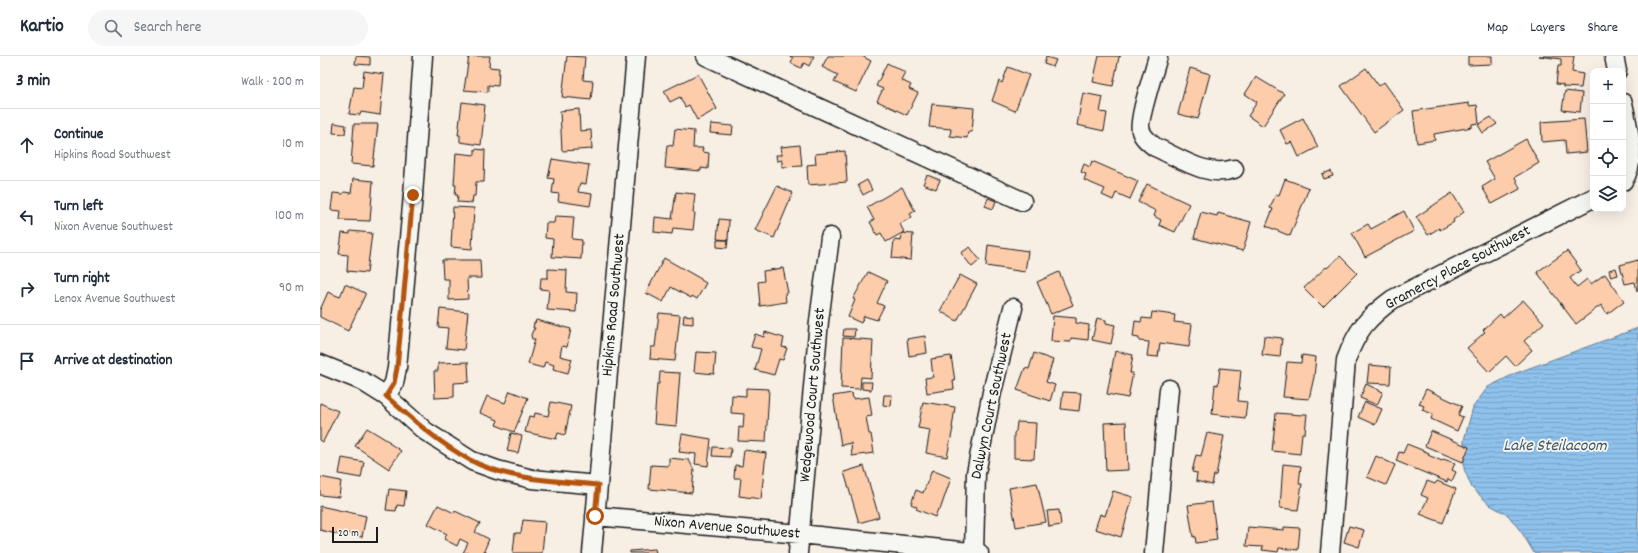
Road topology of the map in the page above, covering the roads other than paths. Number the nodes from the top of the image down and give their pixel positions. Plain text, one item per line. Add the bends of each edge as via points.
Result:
1 (423, 56) edge
2 (636, 56) edge
3 (706, 56) edge
4 (1158, 56) edge
5 (1614, 56) edge
6 (1616, 68) edge
7 (1623, 104) edge
8 (1635, 159) edge
9 (1234, 170) dead end
10 (1626, 176) edge
11 (1590, 200) edge
12 (1022, 201) dead end
13 (830, 237) dead end
14 (1013, 308) dead end
15 (320, 364) edge
16 (1169, 389) dead end
17 (386, 396) junction
18 (598, 485) junction
19 (595, 516) junction
20 (800, 534) junction
21 (974, 552) edge
22 (592, 553) edge
23 (798, 553) edge
24 (979, 553) edge
25 (1154, 553) edge
26 (1330, 553) edge

1 - 17 street via 397,368 394,383
2 - 18 street, Hipkins Road Southwest
3 - 12 street
4 - 9 street via 1144,106 1141,131 1155,147 1200,168 1213,172
5 - 6 street
7 - 8 street
8 - 10 street
11 - 26 street, Gramercy Place Southwest via 1393,300 1374,313 1364,324 1346,360
13 - 20 street, Wedgewood Court Southwest via 819,321
14 - 21 street, Dalwyn Court Southwest via 992,392 976,473
15 - 17 street via 362,381
16 - 25 street
17 - 18 street via 426,431 472,461 532,479
18 - 19 street, Hipkins Road Southwest
19 - 20 street, Nixon Avenue Southwest
19 - 22 street, Hipkins Road Southwest
20 - 21 street, Nixon Avenue Southwest
20 - 23 street, Wedgewood Court Southwest
21 - 24 street, Nixon Avenue Southwest

